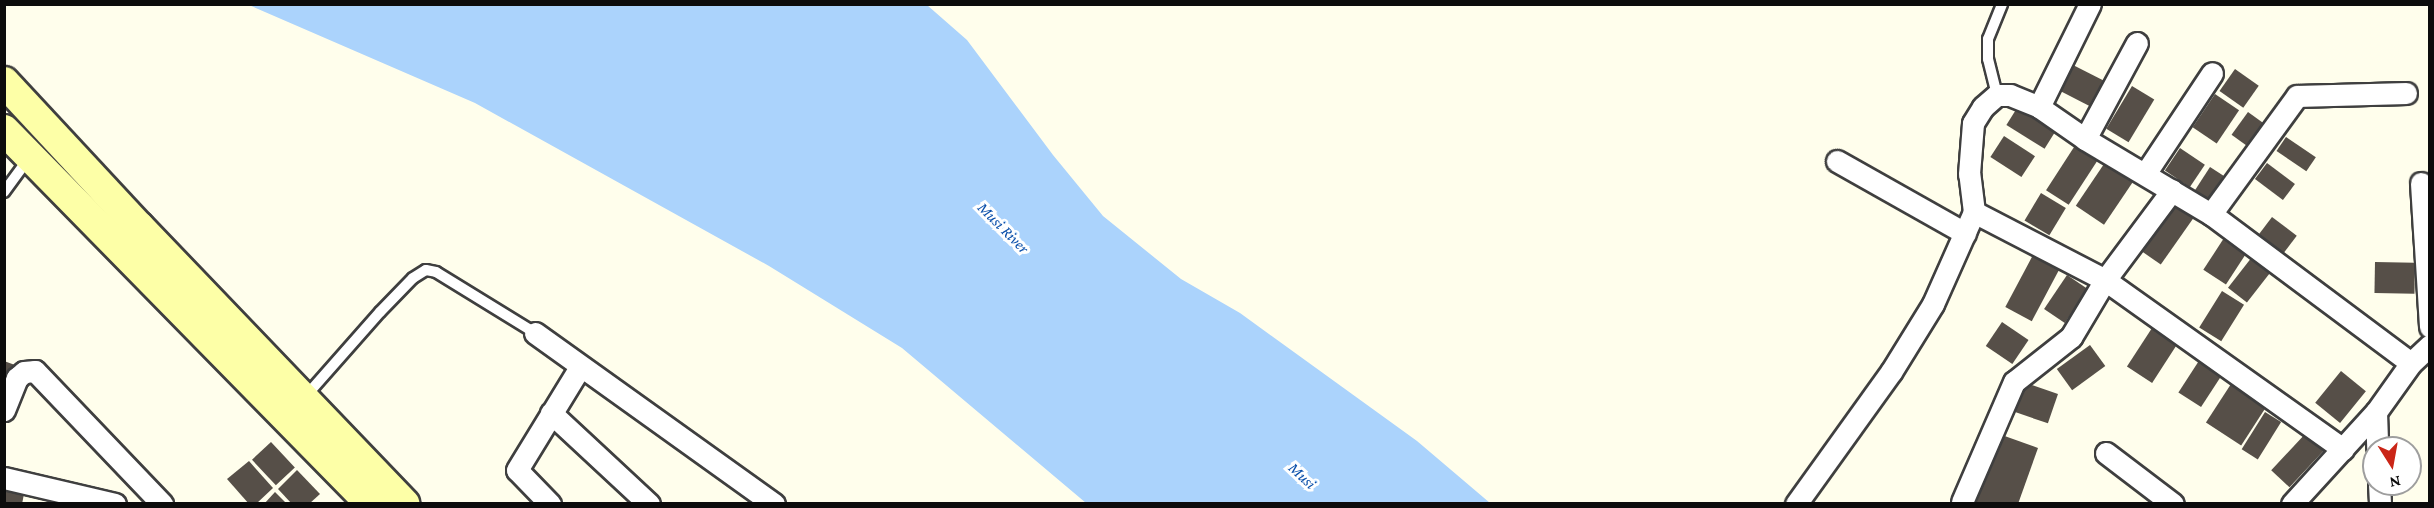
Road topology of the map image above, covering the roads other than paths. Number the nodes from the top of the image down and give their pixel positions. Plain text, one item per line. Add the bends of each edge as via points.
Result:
1 (2002, 4) edge
2 (2090, 4) edge
3 (2137, 43) dead end
4 (2212, 73) dead end
5 (4, 82) edge
6 (2406, 93) dead end
7 (1996, 95) junction
8 (2039, 107) junction
9 (4, 130) edge
10 (2085, 139) junction
11 (30, 156) junction
12 (1837, 161) dead end
13 (2145, 174) junction
14 (2421, 183) dead end
15 (2172, 190) junction
16 (4, 192) edge
17 (1974, 212) junction
18 (2211, 214) junction
19 (1965, 233) junction
20 (2105, 280) junction
21 (2430, 327) edge
22 (535, 333) joint
23 (2430, 345) edge
24 (2410, 363) junction
25 (580, 367) junction
26 (305, 397) junction
27 (4, 410) edge
28 (2376, 412) junction
29 (551, 413) junction
30 (2377, 436) edge
31 (2343, 449) junction
32 (2106, 453) dead end
33 (4, 478) edge
34 (1962, 502) edge
35 (115, 504) edge
36 (162, 504) edge
37 (371, 504) edge
38 (405, 504) edge
39 (550, 504) edge
40 (649, 504) edge
41 (774, 504) edge
42 (1796, 504) edge
43 (2173, 504) edge
44 (2292, 504) edge

1 - 7 lane via 1988,39
2 - 8 street
3 - 10 street
4 - 13 street
5 - 26 street
6 - 18 street via 2297,96
7 - 8 street via 2010,95
7 - 17 street via 1973,123 1969,174
8 - 10 street
9 - 11 street
10 - 13 street
11 - 16 lane
11 - 37 street
12 - 19 street
13 - 15 street
14 - 21 street
15 - 18 street
15 - 20 street
17 - 19 street
17 - 20 street
18 - 24 street
19 - 42 street via 1933,304 1897,363
20 - 31 street
20 - 34 street via 2071,337 2014,382
22 - 25 street
22 - 26 lane via 436,272 426,270 380,312
23 - 24 street
24 - 28 street
25 - 29 street
25 - 41 street
26 - 38 street
27 - 36 street via 17,378 24,372 35,371
28 - 30 street
28 - 31 street
29 - 39 street via 517,470
29 - 40 street
31 - 44 street
32 - 43 street
33 - 35 street

